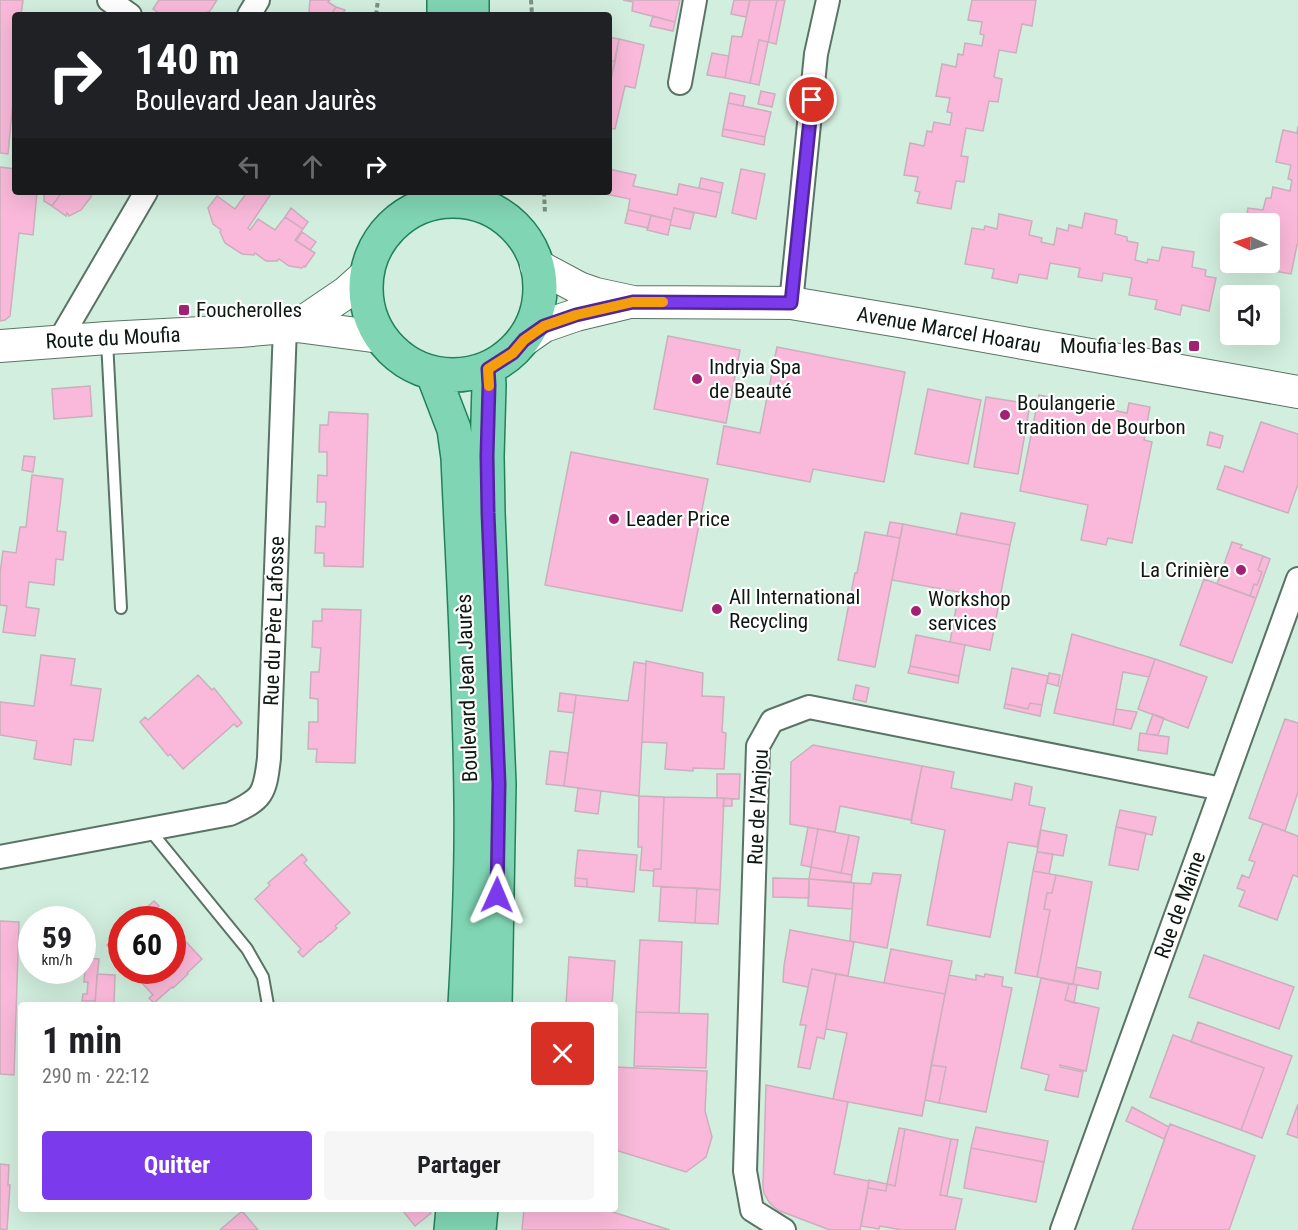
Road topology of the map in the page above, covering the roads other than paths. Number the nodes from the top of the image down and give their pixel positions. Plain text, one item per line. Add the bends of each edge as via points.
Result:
1 (109, 0) edge
2 (695, 0) edge
3 (828, 0) edge
4 (126, 12) edge
5 (680, 83) dead end
6 (144, 195) edge
7 (477, 198) edge
8 (424, 199) edge
9 (536, 265) junction
10 (366, 275) junction
11 (633, 302) junction
12 (791, 303) junction
13 (291, 326) junction
14 (107, 338) junction
15 (380, 338) junction
16 (524, 340) junction
17 (59, 341) junction
18 (0, 346) edge
19 (488, 369) junction
20 (433, 374) junction
21 (1298, 392) edge
22 (1298, 579) edge
23 (121, 608) dead end
24 (1222, 789) junction
25 (149, 829) junction
26 (0, 857) edge
27 (267, 1002) edge
28 (465, 1002) edge
29 (495, 1002) edge
30 (453, 1212) edge
31 (481, 1212) edge
32 (451, 1230) edge
33 (479, 1230) edge
34 (784, 1230) edge
35 (1062, 1230) edge

1 - 4 street
2 - 5 street
3 - 12 street via 816,54
6 - 17 street
7 - 8 main road
7 - 9 main road via 522,234
8 - 10 main road via 385,233 373,252
9 - 11 main road, Avenue Marcel Hoarau via 579,288
9 - 16 main road via 540,300
10 - 13 main road, Route du Moufia via 347,292
10 - 15 main road via 367,308
11 - 12 main road, Avenue Marcel Hoarau
11 - 16 main road, Avenue Marcel Hoarau via 544,326
12 - 21 main road, Avenue Marcel Hoarau
13 - 14 main road, Route du Moufia
13 - 15 main road, Route du Moufia
13 - 25 street, Rue du Père Lafosse via 267,779 261,796 247,807 230,814
14 - 17 main road, Route du Moufia
14 - 23 lane
15 - 20 main road via 412,367
16 - 19 main road via 513,353
17 - 18 main road, Route du Moufia
19 - 20 main road via 461,376
19 - 29 main road, Boulevard Jean Jaurès via 487,456 499,784
20 - 28 main road, Boulevard Jean Jaurès via 454,429 458,458 471,800
22 - 24 street, Rue de Maine
24 - 34 street, Rue de l'Anjou via 809,707 772,721 758,746 745,1171 752,1210
24 - 35 street, Rue de Maine
25 - 26 street, Rue du Père Lafosse
25 - 27 lane via 247,949 263,977
30 - 32 main road
31 - 33 main road

